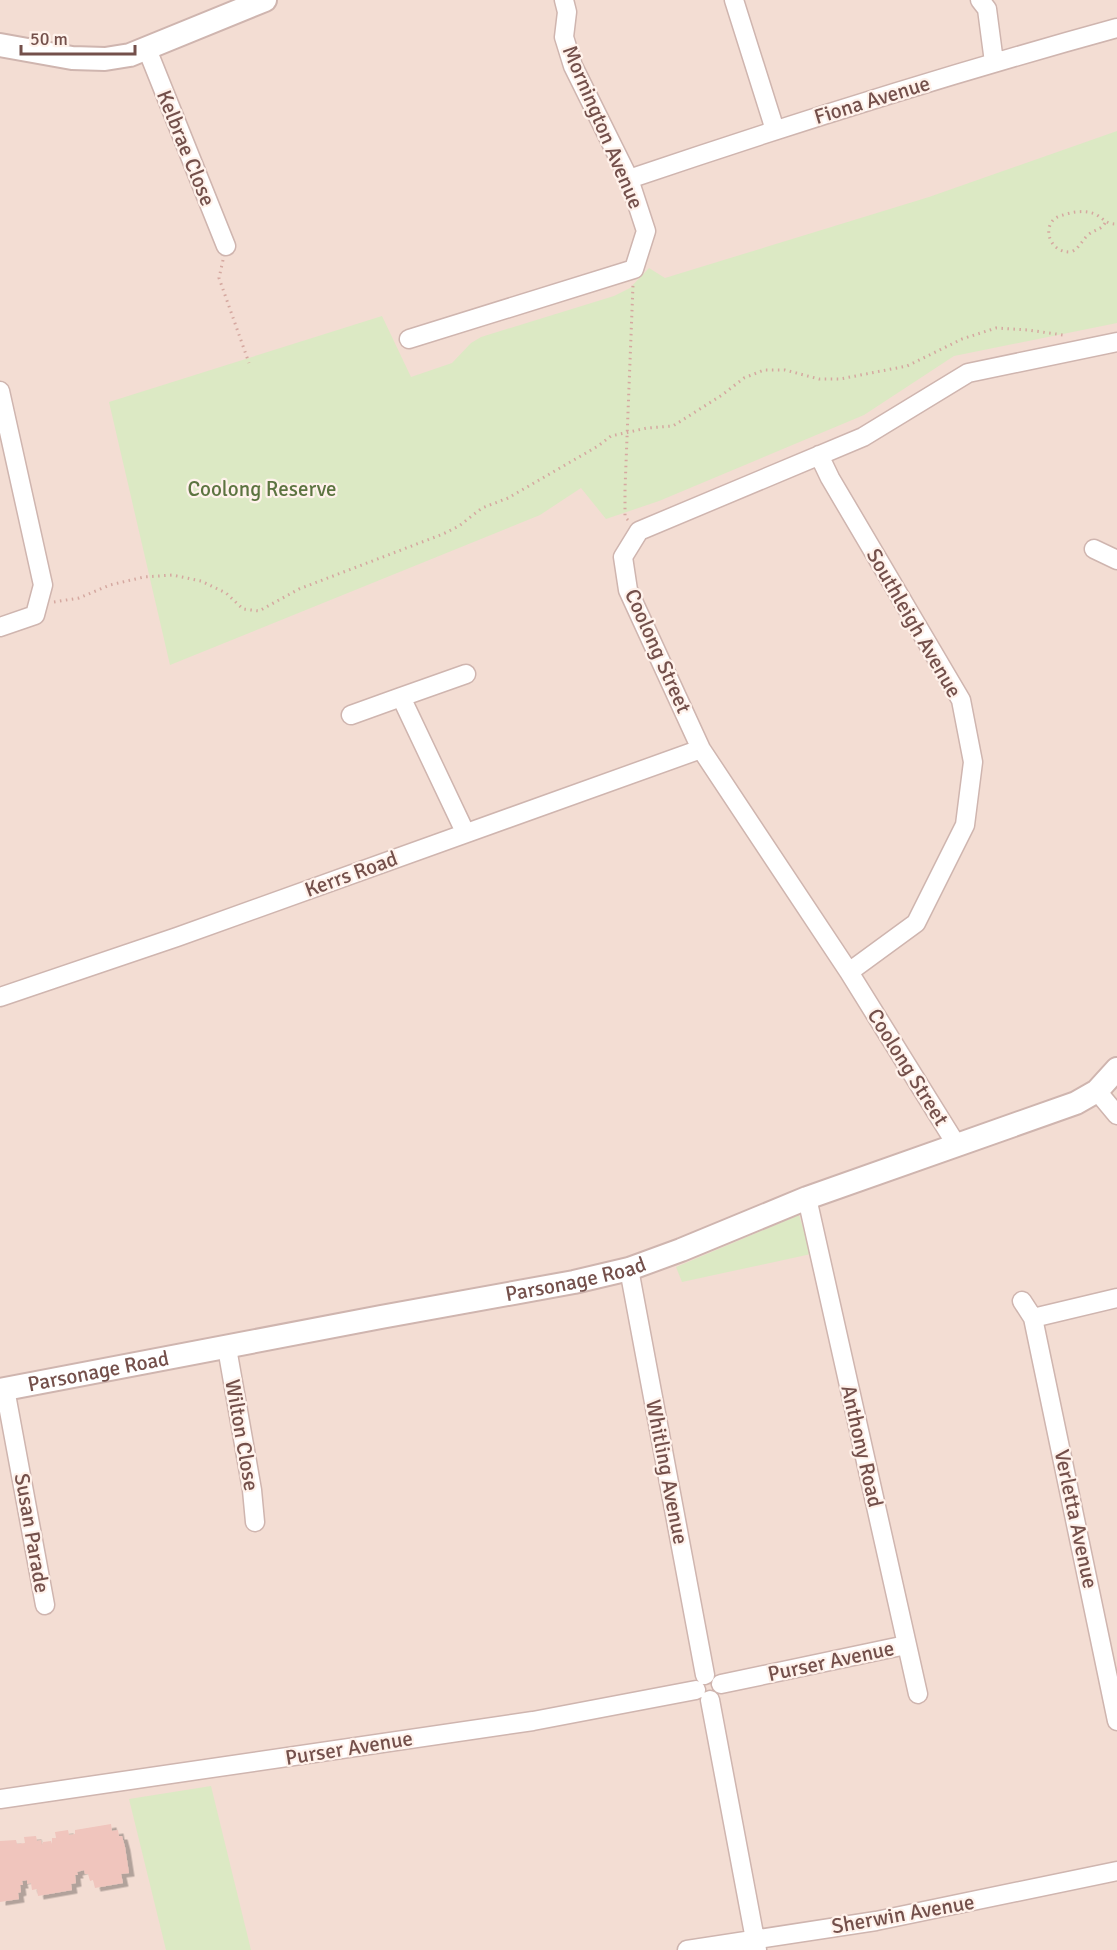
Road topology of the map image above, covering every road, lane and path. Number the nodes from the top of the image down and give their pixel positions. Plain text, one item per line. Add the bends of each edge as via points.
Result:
1 (265, 0) edge
2 (564, 0) edge
3 (734, 0) edge
4 (980, 0) edge
5 (1117, 28) edge
6 (0, 45) edge
7 (147, 49) junction
8 (994, 62) junction
9 (775, 130) junction
10 (629, 179) junction
11 (1105, 223) junction
12 (1117, 224) edge
13 (226, 246) joint
14 (634, 269) junction
15 (1068, 336) dead end
16 (409, 339) dead end
17 (1117, 342) edge
18 (249, 363) dead end
19 (0, 391) edge
20 (627, 433) junction
21 (819, 455) junction
22 (639, 531) junction
23 (1094, 549) dead end
24 (1117, 560) edge
25 (35, 615) junction
26 (0, 627) edge
27 (466, 674) dead end
28 (401, 697) junction
29 (351, 715) dead end
30 (701, 749) junction
31 (465, 832) junction
32 (849, 972) junction
33 (0, 997) edge
34 (1117, 1069) edge
35 (1097, 1091) junction
36 (1117, 1115) edge
37 (956, 1144) junction
38 (807, 1198) junction
39 (629, 1269) junction
40 (1117, 1298) edge
41 (1022, 1301) dead end
42 (1033, 1318) junction
43 (226, 1348) junction
44 (3, 1390) edge
45 (255, 1522) dead end
46 (45, 1605) dead end
47 (906, 1645) junction
48 (708, 1687) junction
49 (918, 1694) dead end
50 (1117, 1721) edge
51 (0, 1799) edge
52 (1117, 1871) edge
53 (757, 1945) edge
54 (687, 1950) edge

1 - 7 street
2 - 10 street, Mornington Avenue via 564,37 573,66
3 - 9 street
4 - 8 street via 987,9
5 - 8 street, Fiona Avenue
6 - 7 street via 53,56 105,59
7 - 13 street, Kelbrae Close
8 - 9 street, Fiona Avenue
9 - 10 street, Fiona Avenue
10 - 14 street, Mornington Avenue via 646,231
11 - 11 path via 1088,212 1058,216 1050,224 1049,236 1057,250 1071,252
11 - 12 path
13 - 18 path via 219,278
14 - 16 street
14 - 20 path
15 - 20 path via 996,328 962,339 907,366 840,379 764,370 744,378 673,426
17 - 21 street via 968,373 878,429
19 - 25 street via 43,585
20 - 22 path via 625,517
20 - 25 path via 611,436 443,534 299,589 259,611 243,609 226,593 201,581 172,575 110,585 79,598 55,602
21 - 22 street
21 - 32 street, Southleigh Avenue via 961,700 973,762 965,825 916,923
22 - 30 street, Coolong Street via 623,557 628,590
23 - 24 street
25 - 26 street
27 - 28 street
28 - 29 street
28 - 31 street
30 - 31 street, Kerrs Road
30 - 32 street, Coolong Street
31 - 33 street, Kerrs Road
32 - 37 street, Coolong Street
34 - 35 street, Parsonage Road
35 - 36 street
35 - 37 street, Parsonage Road via 1076,1103
37 - 38 street, Parsonage Road
38 - 39 street, Parsonage Road
38 - 47 street, Anthony Road
39 - 43 street, Parsonage Road
39 - 48 street, Whitling Avenue
40 - 42 street
41 - 42 street, Verletta Avenue
42 - 50 street, Verletta Avenue
43 - 44 street, Parsonage Road
43 - 45 street, Wilton Close
44 - 46 street, Susan Parade
47 - 48 street, Purser Avenue
47 - 49 street, Anthony Road
48 - 51 street, Purser Avenue via 533,1721
48 - 53 street, Whitling Avenue
52 - 53 street, Sherwin Avenue
53 - 54 street, Sherwin Avenue

